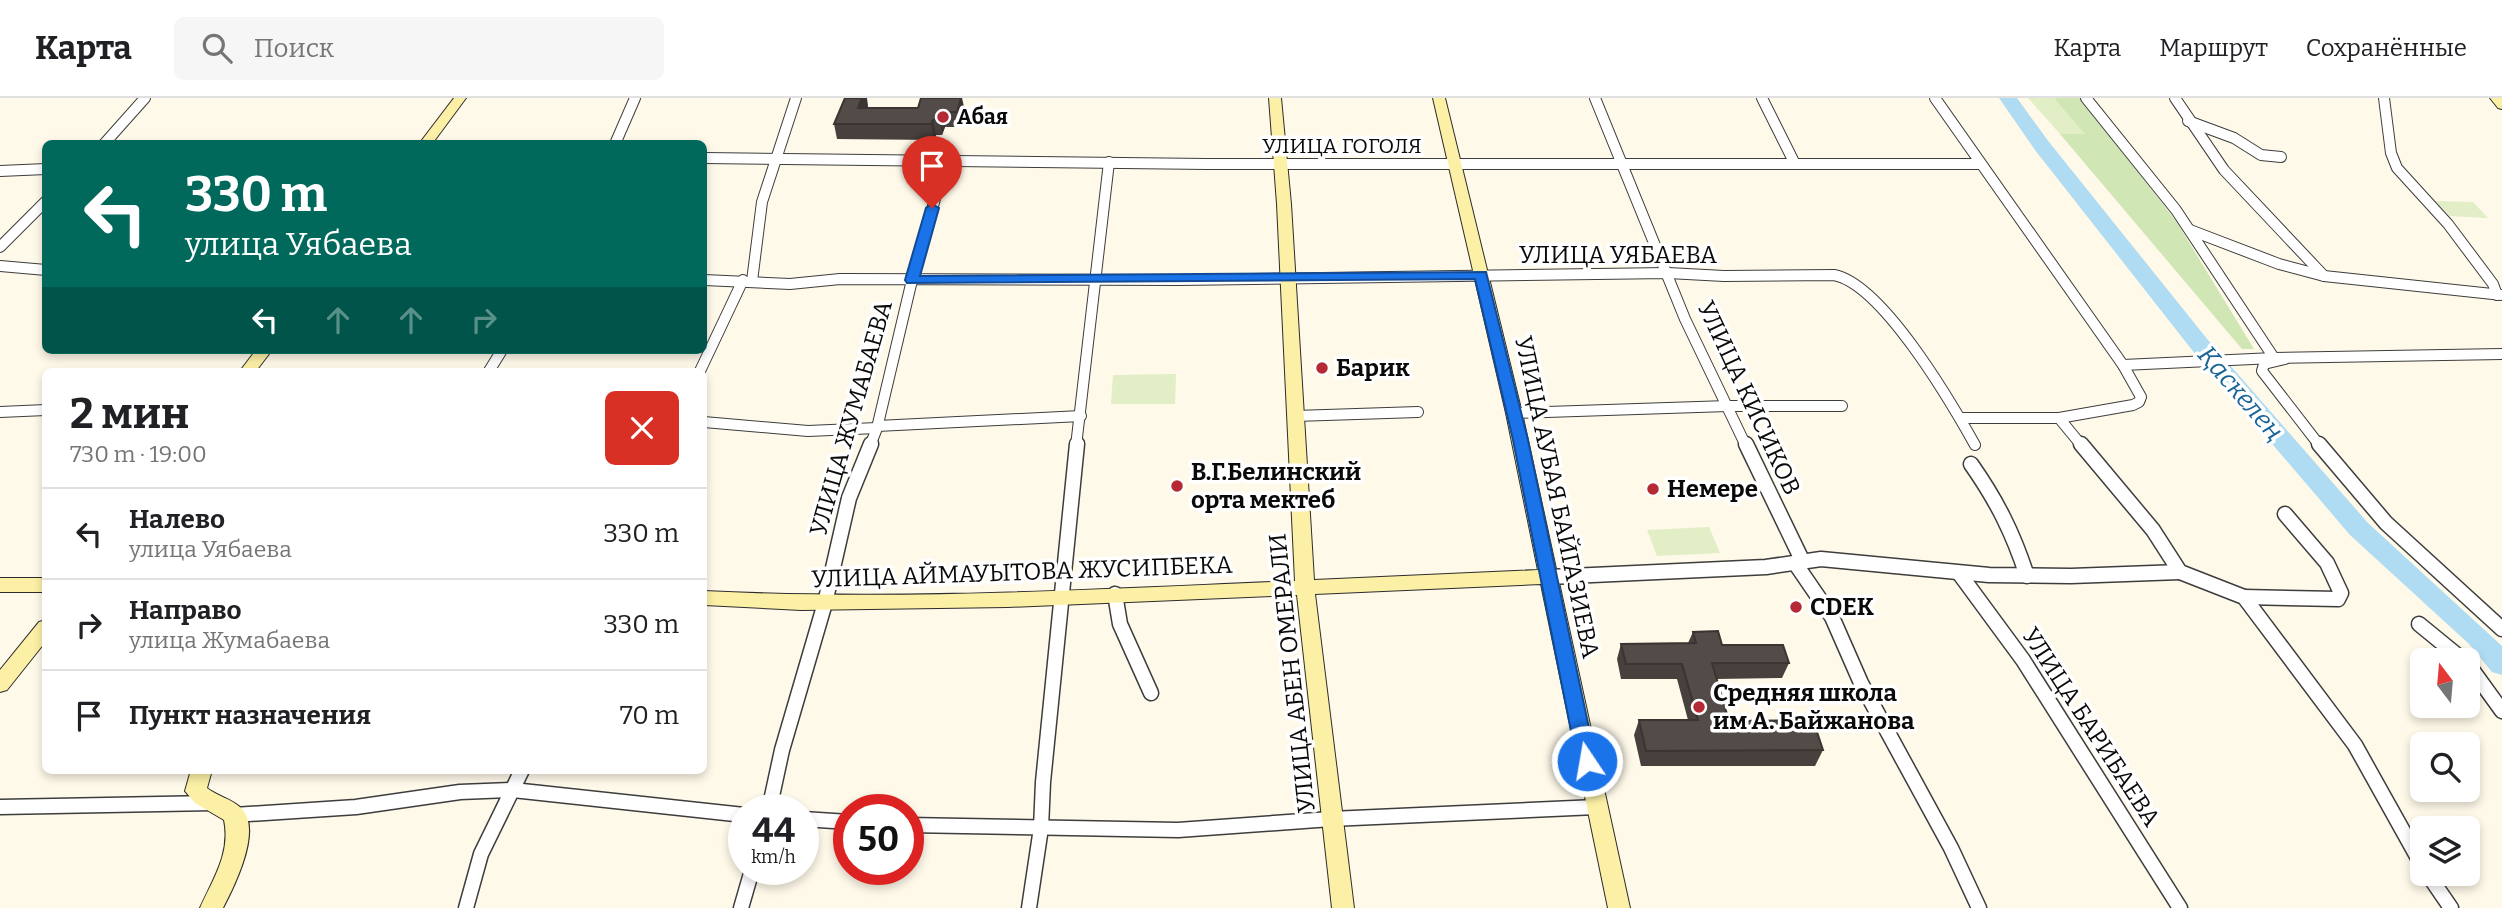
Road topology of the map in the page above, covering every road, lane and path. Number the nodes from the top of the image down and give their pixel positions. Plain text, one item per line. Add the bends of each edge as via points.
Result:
1 (145, 98) edge
2 (460, 98) edge
3 (635, 98) edge
4 (796, 98) edge
5 (1275, 98) edge
6 (1438, 98) edge
7 (1595, 98) edge
8 (1762, 98) edge
9 (1935, 98) edge
10 (2086, 98) edge
11 (2175, 98) edge
12 (2384, 98) edge
13 (2496, 98) edge
14 (2502, 105) edge
15 (2188, 121) junction
16 (108, 140) edge
17 (428, 140) edge
18 (617, 140) edge
19 (2281, 157) dead end
20 (707, 158) edge
21 (776, 158) junction
22 (946, 160) junction
23 (1109, 162) junction
24 (1620, 162) junction
25 (1280, 163) junction
26 (1454, 163) junction
27 (1795, 164) junction
28 (1980, 164) junction
29 (42, 169) edge
30 (0, 171) edge
31 (42, 205) edge
32 (2190, 230) junction
33 (0, 247) edge
34 (0, 266) edge
35 (42, 270) edge
36 (1668, 273) junction
37 (1481, 275) junction
38 (1287, 276) junction
39 (2324, 276) junction
40 (1096, 279) junction
41 (707, 280) edge
42 (912, 280) junction
43 (748, 281) junction
44 (2500, 295) edge
45 (261, 354) edge
46 (2502, 354) edge
47 (2279, 359) junction
48 (2123, 365) junction
49 (250, 368) edge
50 (702, 368) edge
51 (1728, 406) junction
52 (1843, 406) dead end
53 (42, 410) edge
54 (1418, 412) dead end
55 (1514, 413) junction
56 (3, 415) edge
57 (1081, 416) junction
58 (1295, 416) junction
59 (1961, 418) junction
60 (2059, 418) junction
61 (707, 422) edge
62 (877, 427) junction
63 (1975, 445) dead end
64 (1971, 464) dead end
65 (2285, 514) dead end
66 (1798, 561) junction
67 (2180, 572) junction
68 (1959, 573) junction
69 (2027, 576) junction
70 (1549, 577) junction
71 (0, 585) edge
72 (42, 585) edge
73 (1305, 587) junction
74 (1115, 594) junction
75 (1062, 596) junction
76 (2244, 597) junction
77 (707, 598) edge
78 (825, 603) junction
79 (2419, 624) dead end
80 (2502, 629) edge
81 (42, 631) edge
82 (2448, 648) edge
83 (2480, 681) edge
84 (0, 684) edge
85 (1151, 693) dead end
86 (2502, 711) edge
87 (200, 774) edge
88 (520, 774) edge
89 (513, 790) junction
90 (772, 794) edge
91 (214, 803) junction
92 (0, 807) edge
93 (1596, 807) junction
94 (728, 813) edge
95 (234, 815) junction
96 (1331, 819) junction
97 (924, 825) edge
98 (1041, 828) junction
99 (2410, 844) edge
100 (748, 885) edge
101 (2436, 886) edge
102 (211, 908) edge
103 (467, 908) edge
104 (741, 908) edge
105 (1029, 908) edge
106 (1343, 908) edge
107 (1619, 908) edge
108 (1979, 908) edge
109 (2180, 908) edge
110 (2451, 908) edge

1 - 16 street
2 - 17 main road
3 - 18 street
4 - 21 street
5 - 25 main road, УЛИЦА АБЕН ОМЕРАЛИ
6 - 26 main road, УЛИЦА АУБАЯ БАЙГАЗИЕВА
7 - 24 street, УЛИЦА КИСИКОВ
8 - 27 street
9 - 28 street
10 - 32 street
11 - 15 street
12 - 44 street via 2397,168 2448,224
13 - 14 main road
15 - 19 street via 2234,138 2262,155
15 - 39 street via 2217,160
20 - 21 street, УЛИЦА ГОГОЛЯ
21 - 22 street, УЛИЦА ГОГОЛЯ
21 - 43 street via 762,202
22 - 23 street, УЛИЦА ГОГОЛЯ
22 - 42 street, УЛИЦА ЖУМАБАЕВА
23 - 25 street, УЛИЦА ГОГОЛЯ
23 - 40 street
24 - 26 street, УЛИЦА ГОГОЛЯ
24 - 27 street, УЛИЦА ГОГОЛЯ
24 - 36 street, УЛИЦА КИСИКОВ
25 - 26 street, УЛИЦА ГОГОЛЯ
25 - 38 main road, УЛИЦА АБЕН ОМЕРАЛИ
26 - 37 main road, УЛИЦА АУБАЯ БАЙГАЗИЕВА
27 - 28 street, УЛИЦА ГОГОЛЯ
28 - 48 street
29 - 30 street
31 - 33 street
32 - 39 street
32 - 47 street
34 - 35 street
36 - 37 street, УЛИЦА УЯБАЕВА
36 - 51 street, УЛИЦА КИСИКОВ
36 - 59 street, УЛИЦА УЯБАЕВА via 1848,278 1860,284 1909,343
37 - 38 street, УЛИЦА УЯБАЕВА
37 - 55 main road, УЛИЦА АУБАЯ БАЙГАЗИЕВА
38 - 40 street, УЛИЦА УЯБАЕВА
38 - 58 main road, УЛИЦА АБЕН ОМЕРАЛИ
39 - 44 street
40 - 42 street, УЛИЦА УЯБАЕВА
40 - 57 street
41 - 43 street, УЛИЦА УЯБАЕВА
42 - 43 street, УЛИЦА УЯБАЕВА
42 - 62 street, УЛИЦА ЖУМАБАЕВА
43 - 50 street
45 - 49 main road
46 - 47 street
47 - 48 street
47 - 80 street via 2264,364 2262,371 2340,471 2386,523
48 - 60 street via 2141,397 2139,402
51 - 52 street
51 - 55 street
51 - 66 street, УЛИЦА КИСИКОВ
53 - 56 street
54 - 58 street
55 - 70 main road, УЛИЦА АУБАЯ БАЙГАЗИЕВА
57 - 62 street
57 - 75 street
58 - 73 main road, УЛИЦА АБЕН ОМЕРАЛИ
59 - 60 street
59 - 63 street
60 - 67 street via 2153,530
61 - 62 street via 808,431
62 - 78 street, УЛИЦА ЖУМАБАЕВА via 849,499
64 - 69 street via 1997,501
65 - 76 street via 2339,583 2341,593 2338,599
66 - 68 street, УЛИЦА АЙМАУЫТОВА ЖУСИПБЕКА via 1828,559
66 - 70 street, УЛИЦА АЙМАУЫТОВА ЖУСИПБЕКА
66 - 108 street, УЛИЦА КИСИКОВ via 1832,617 1861,683
67 - 69 street, УЛИЦА АЙМАУЫТОВА ЖУСИПБЕКА
67 - 76 street
68 - 69 street, УЛИЦА АЙМАУЫТОВА ЖУСИПБЕКА
68 - 109 street, УЛИЦА БАРИБАЕВА via 2023,660
70 - 73 main road, УЛИЦА АЙМАУЫТОВА ЖУСИПБЕКА
70 - 93 main road, УЛИЦА АУБАЯ БАЙГАЗИЕВА
71 - 72 main road
73 - 74 main road, УЛИЦА АЙМАУЫТОВА ЖУСИПБЕКА
73 - 96 main road, УЛИЦА АБЕН ОМЕРАЛИ
74 - 75 main road, УЛИЦА АЙМАУЫТОВА ЖУСИПБЕКА
74 - 85 street via 1121,624
75 - 78 main road, УЛИЦА АЙМАУЫТОВА ЖУСИПБЕКА
75 - 98 street
76 - 99 street via 2355,745
77 - 78 main road, УЛИЦА АЙМАУЫТОВА ЖУСИПБЕКА
78 - 90 street, УЛИЦА ЖУМАБАЕВА
79 - 82 street
81 - 84 main road
83 - 86 street
87 - 91 main road via 196,790
88 - 89 street
89 - 94 street
89 - 95 street
89 - 103 street via 475,869
91 - 92 street
91 - 95 main road
93 - 96 street
93 - 107 main road, УЛИЦА АУБАЯ БАЙГАЗИЕВА
95 - 102 main road via 238,836 229,875
96 - 98 street via 1178,830
96 - 106 main road, УЛИЦА АБЕН ОМЕРАЛИ
97 - 98 street
98 - 105 street
100 - 104 street
101 - 110 street

